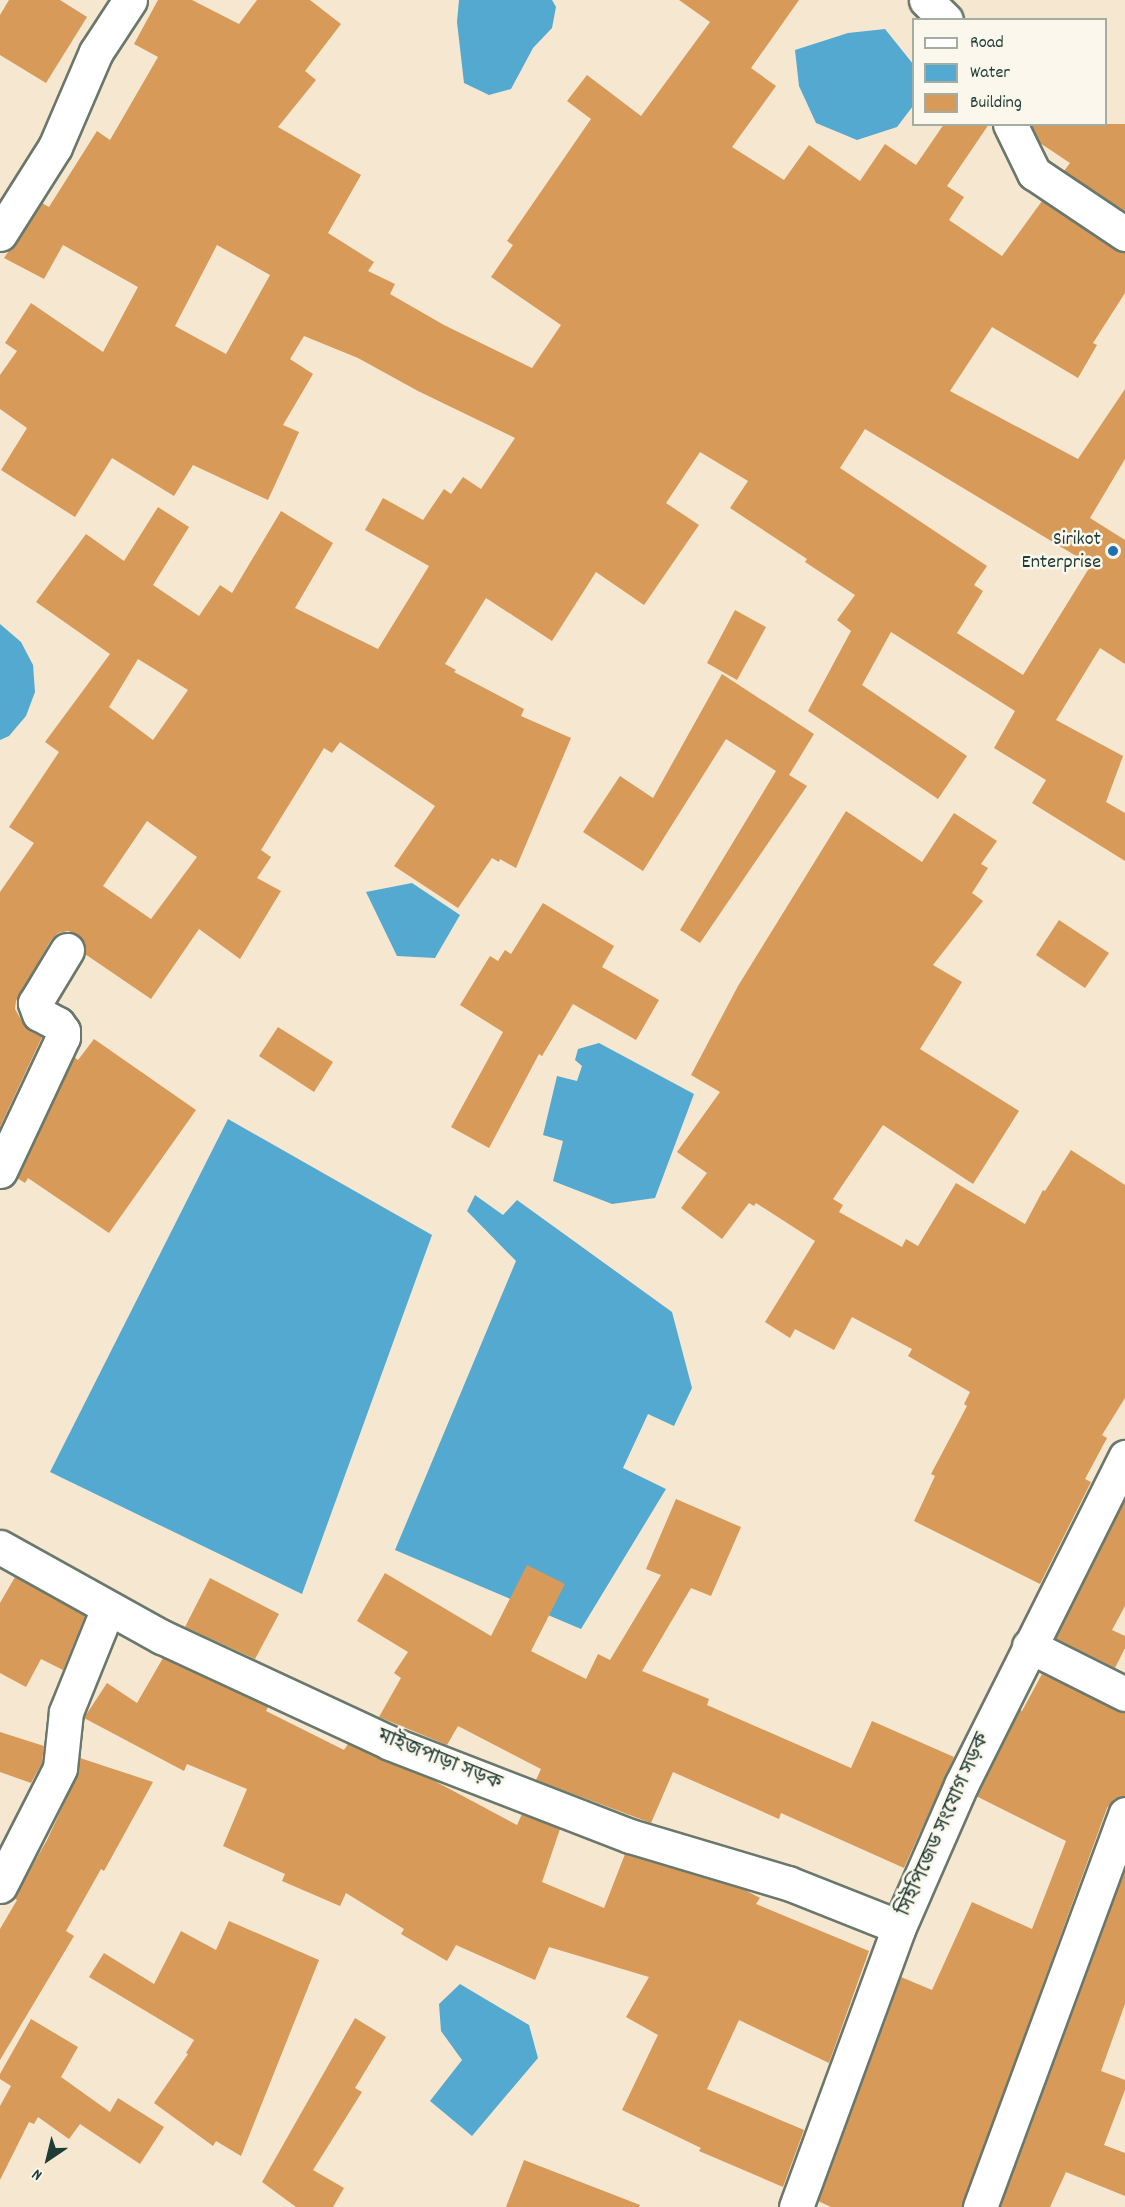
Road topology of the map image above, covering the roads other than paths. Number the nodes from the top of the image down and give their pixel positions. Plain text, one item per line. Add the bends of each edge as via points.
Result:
1 (130, 0) edge
2 (926, 0) edge
3 (944, 18) edge
4 (1011, 126) edge
5 (0, 234) edge
6 (1125, 234) edge
7 (67, 950) dead end
8 (7, 1136) edge
9 (0, 1171) edge
10 (1125, 1457) edge
11 (0, 1546) edge
12 (108, 1608) junction
13 (1029, 1646) junction
14 (1125, 1694) edge
15 (1125, 1814) edge
16 (0, 1886) edge
17 (899, 1927) junction
18 (796, 2207) edge
19 (980, 2207) edge

1 - 5 street via 96,52 55,147
2 - 3 street
4 - 6 street via 1034,173
7 - 8 street via 35,1003 39,1014 63,1030 63,1037
8 - 9 street
10 - 13 street, সিইপিজেড সংযোগ সড়ক
11 - 12 street, মাইজপাড়া সড়ক
12 - 16 street via 66,1712 60,1768
12 - 17 street, মাইজপাড়া সড়ক via 232,1671 390,1743 630,1836 788,1883
13 - 14 street
13 - 17 street, সিইপিজেড সংযোগ সড়ক
15 - 19 street
17 - 18 street, সিইপিজেড সংযোগ সড়ক

